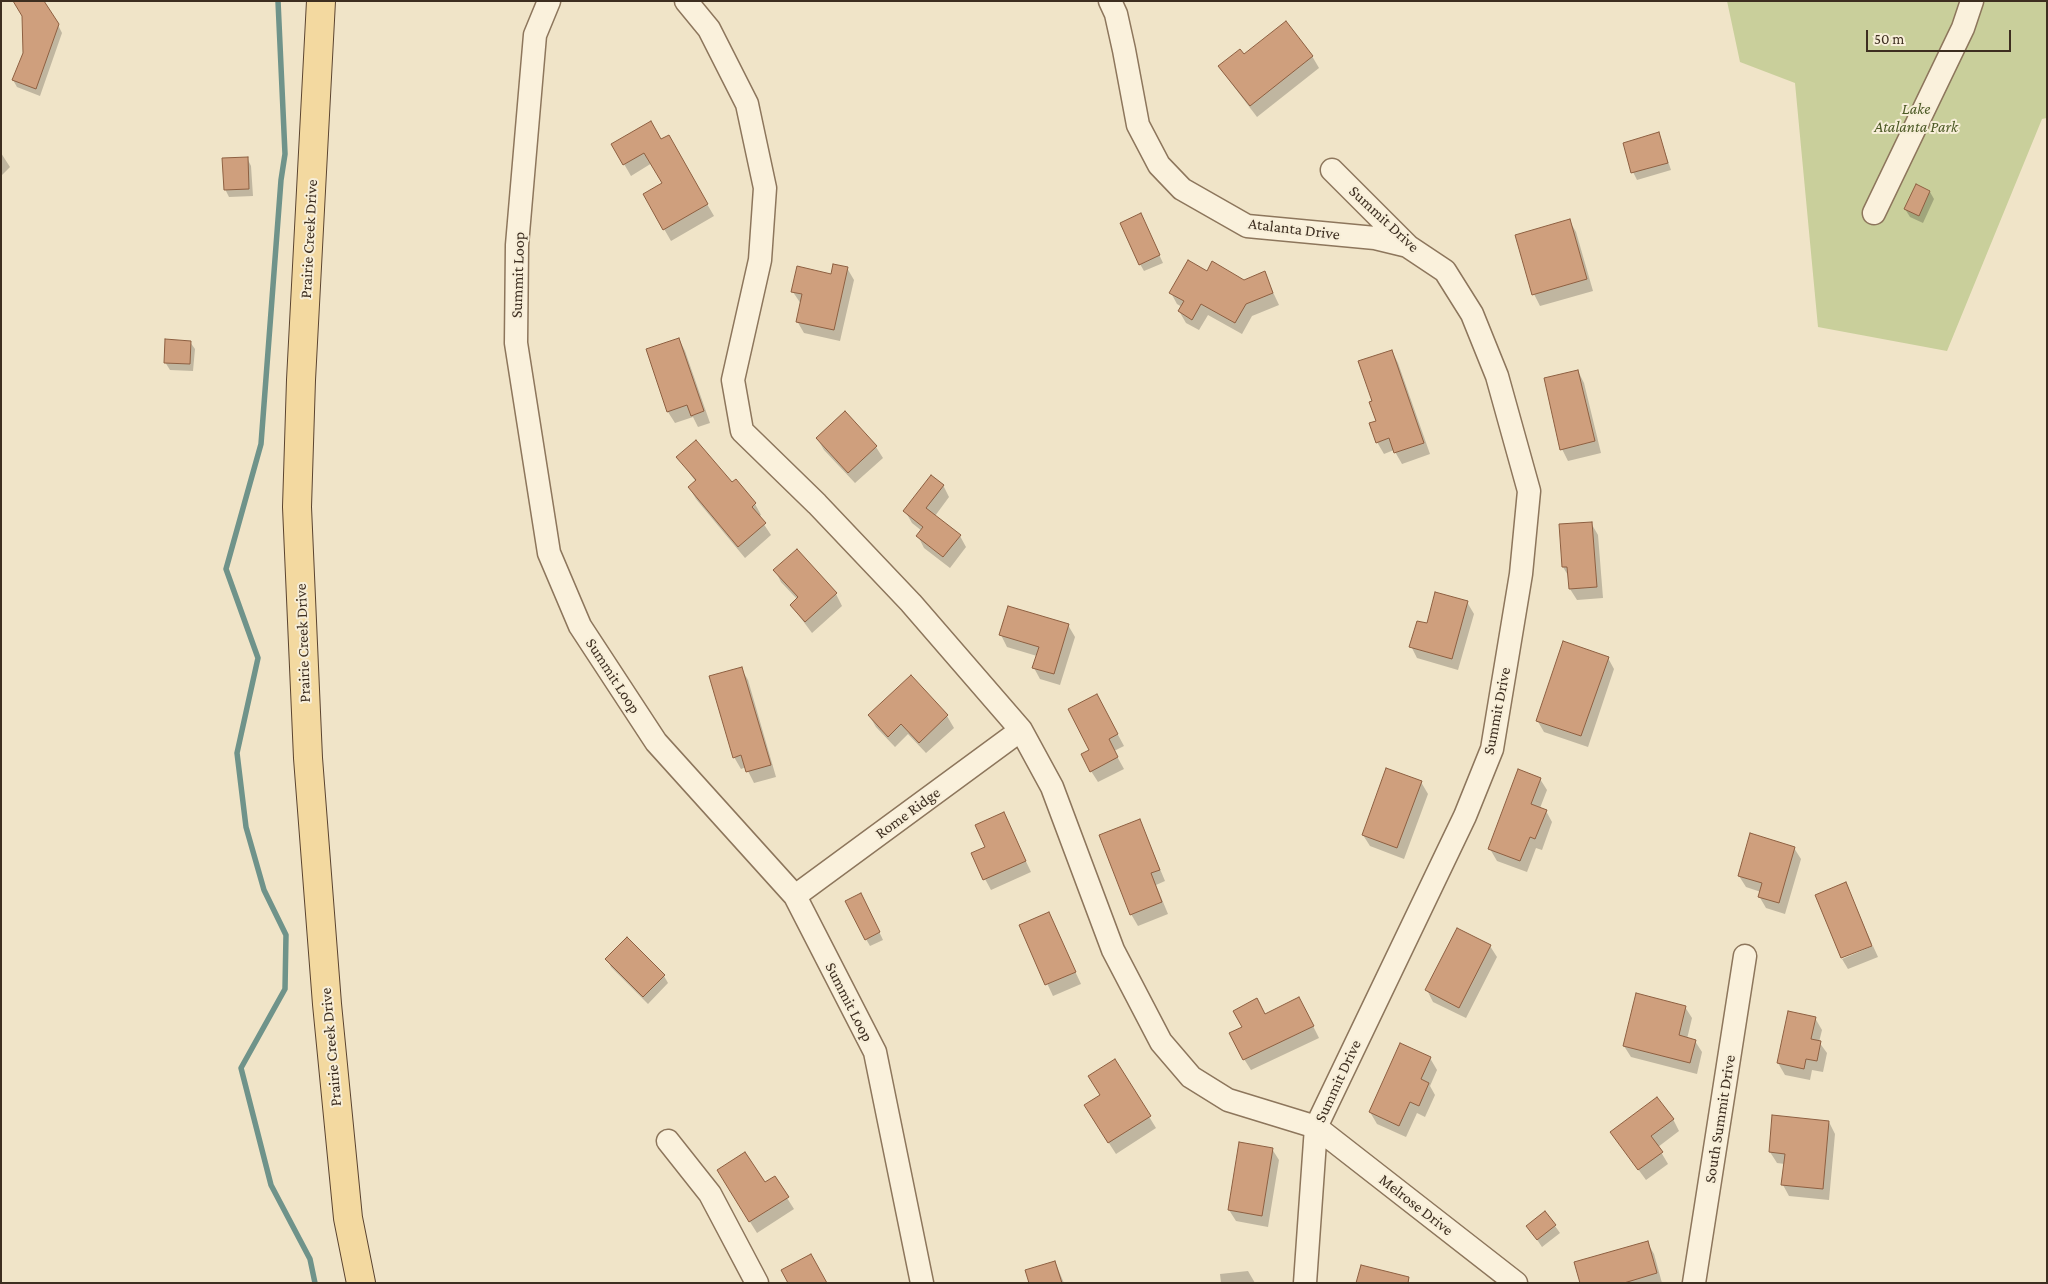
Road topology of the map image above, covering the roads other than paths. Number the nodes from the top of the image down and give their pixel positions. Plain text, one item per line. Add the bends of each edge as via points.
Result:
1 (321, 1) edge
2 (549, 1) edge
3 (686, 1) edge
4 (1110, 1) edge
5 (1972, 1) edge
6 (1332, 170) dead end
7 (1874, 213) dead end
8 (1409, 246) junction
9 (1021, 730) junction
10 (795, 896) junction
11 (1746, 956) dead end
12 (1316, 1127) junction
13 (668, 1142) dead end
14 (361, 1283) edge
15 (757, 1283) edge
16 (922, 1283) edge
17 (1305, 1283) edge
18 (1516, 1283) edge
19 (1694, 1283) edge

1 - 14 main road, Prairie Creek Drive via 297,507 308,758 326,1004 348,1218
2 - 10 street, Summit Loop via 535,35 517,245 516,343 550,553 580,626 656,742
3 - 9 street via 709,29 748,104 765,188 760,260 733,380 742,431 911,603
4 - 8 street, Atalanta Drive via 1116,14 1138,125 1159,165 1182,190 1247,226 1375,238
5 - 7 street via 1963,28
6 - 8 street, Summit Drive
8 - 12 street, Summit Drive via 1445,271 1472,314 1497,376 1529,491 1522,565 1492,749 1465,816
9 - 10 street, Rome Ridge
9 - 12 street via 1052,787 1113,950 1161,1042 1191,1077 1228,1100
10 - 16 street, Summit Loop via 875,1052
11 - 19 street, South Summit Drive
12 - 17 street, Summit Drive
12 - 18 street, Melrose Drive
13 - 15 street via 710,1194

